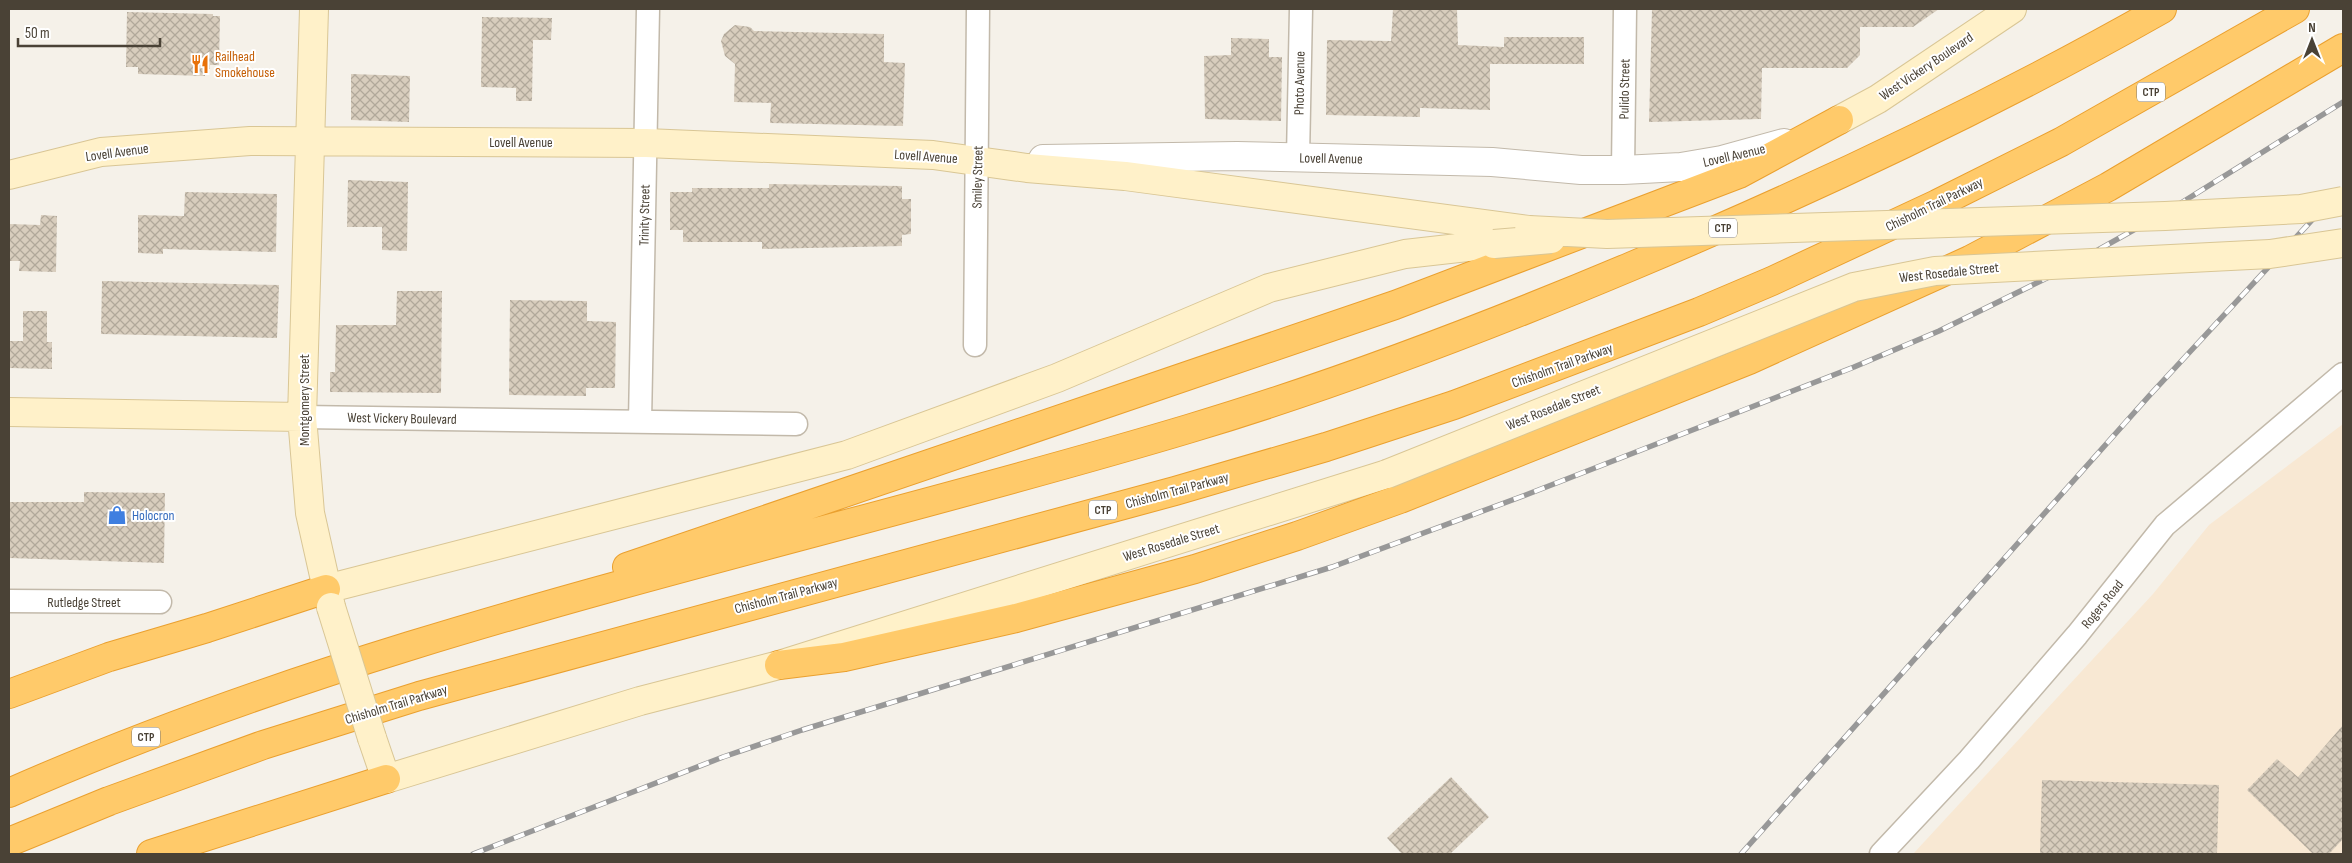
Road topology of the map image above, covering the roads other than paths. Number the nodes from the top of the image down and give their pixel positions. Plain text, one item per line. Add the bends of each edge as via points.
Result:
1 (314, 9) edge
2 (648, 9) edge
3 (978, 9) edge
4 (1301, 9) edge
5 (1625, 9) edge
6 (2012, 9) edge
7 (2162, 9) edge
8 (2295, 9) edge
9 (2343, 48) edge
10 (1839, 120) junction
11 (309, 141) junction
12 (646, 143) junction
13 (1298, 157) junction
14 (977, 160) junction
15 (1623, 170) junction
16 (9, 175) edge
17 (2343, 201) edge
18 (1607, 234) junction
19 (2343, 244) edge
20 (975, 345) dead end
21 (2343, 374) edge
22 (9, 412) edge
23 (302, 417) junction
24 (640, 422) junction
25 (796, 424) dead end
26 (328, 598) junction
27 (9, 601) edge
28 (160, 602) dead end
29 (490, 622) junction
30 (779, 664) junction
31 (9, 694) edge
32 (386, 779) junction
33 (9, 793) edge
34 (9, 842) edge
35 (151, 854) edge
36 (1880, 854) edge

1 - 11 main road, Montgomery Street
2 - 12 street, Trinity Street
3 - 14 street, Smiley Street
4 - 13 street, Photo Avenue
5 - 15 street, Pulido Street
6 - 10 main road, West Vickery Boulevard via 1878,99
7 - 29 highway, CTP via 1977,107 1825,182 1545,304 1370,369 1240,413 1052,470
8 - 34 highway, Chisholm Trail Parkway / CTP via 2160,87 2004,170 1780,277 1699,312 1397,424 1166,494 419,696 263,745 109,801
9 - 30 highway via 2108,187 1970,260 1749,360 1409,496 1195,569 1016,618 844,657
10 - 15 street, Lovell Avenue via 1782,144 1722,160 1681,167
10 - 29 highway via 1738,174 1395,305 648,558
11 - 12 main road, Lovell Avenue
11 - 16 main road, Lovell Avenue via 250,141 101,152
11 - 23 main road, Montgomery Street
12 - 14 main road, Lovell Avenue via 914,154
12 - 24 street, Trinity Street
13 - 14 street, Lovell Avenue
13 - 15 street, Lovell Avenue via 1492,162 1581,170
14 - 18 main road, bridge via 1027,168 1125,176 1529,230
14 - 20 street, Smiley Street
17 - 18 main road, bridge via 2301,209 2165,216
18 - 26 main road, bridge via 1405,254 1269,288 1057,378 847,455
19 - 30 main road, West Rosedale Street, bridge via 2270,254 1934,271 1854,287 1387,474
21 - 36 street, Rogers Road via 2165,525 2071,642 1969,760
22 - 23 main road, West Vickery Boulevard
23 - 24 street, West Vickery Boulevard
23 - 26 main road, Montgomery Street via 310,513
24 - 25 street, West Vickery Boulevard
26 - 31 highway via 207,628 109,657
26 - 32 main road, Montgomery Street, bridge
27 - 28 street, Rutledge Street
29 - 33 highway, CTP via 373,657 212,712
30 - 32 main road via 640,701
32 - 35 highway

